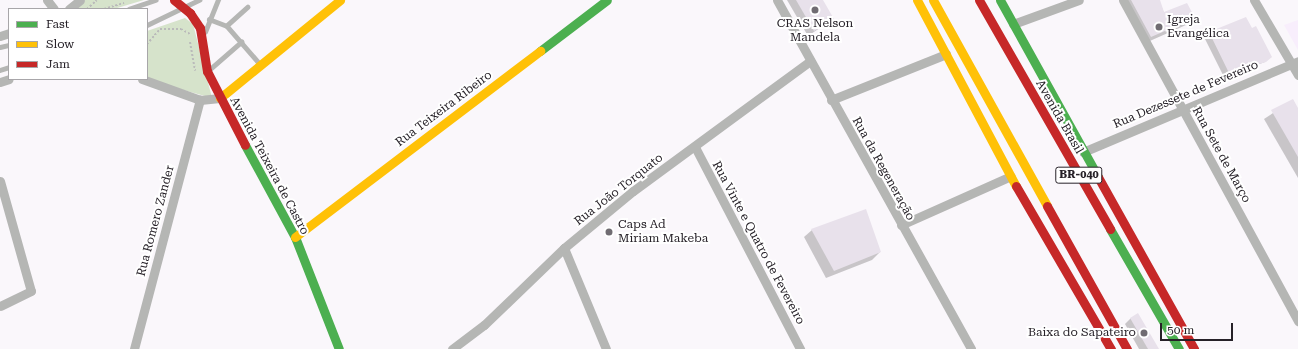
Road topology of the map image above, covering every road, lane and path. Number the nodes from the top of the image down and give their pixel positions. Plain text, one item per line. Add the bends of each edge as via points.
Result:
1 (47, 0) edge
2 (80, 0) edge
3 (97, 0) edge
4 (155, 0) edge
5 (174, 0) edge
6 (199, 0) edge
7 (218, 0) edge
8 (340, 0) edge
9 (607, 0) edge
10 (776, 0) edge
11 (918, 0) edge
12 (933, 0) edge
13 (979, 0) edge
14 (989, 0) edge
15 (1000, 0) edge
16 (1079, 0) edge
17 (1123, 0) edge
18 (1254, 0) edge
19 (129, 2) dead end
20 (248, 7) dead end
21 (53, 8) edge
22 (70, 8) edge
23 (89, 8) edge
24 (108, 8) edge
25 (132, 8) edge
26 (186, 9) junction
27 (209, 19) junction
28 (1013, 24) junction
29 (148, 25) edge
30 (227, 26) junction
31 (203, 37) junction
32 (1002, 41) junction
33 (241, 42) junction
34 (148, 43) edge
35 (946, 54) junction
36 (810, 61) junction
37 (1295, 63) edge
38 (261, 65) junction
39 (207, 71) junction
40 (1298, 75) edge
41 (198, 76) dead end
42 (145, 80) edge
43 (220, 98) junction
44 (200, 100) junction
45 (831, 100) junction
46 (1182, 108) junction
47 (695, 147) junction
48 (1083, 152) junction
49 (1011, 176) junction
50 (0, 181) edge
51 (901, 225) junction
52 (295, 237) junction
53 (564, 248) junction
54 (1098, 298) junction
55 (0, 306) edge
56 (1298, 322) edge
57 (134, 349) edge
58 (339, 349) edge
59 (452, 349) edge
60 (606, 349) edge
61 (800, 349) edge
62 (971, 349) edge
63 (1111, 349) edge
64 (1127, 349) edge
65 (1179, 349) edge
66 (1194, 349) edge

1 - 21 street
2 - 22 street
3 - 23 path
4 - 25 lane
5 - 26 main road, Avenida Teixeira de Castro
6 - 26 lane
7 - 27 lane
8 - 38 main road
9 - 52 main road, Rua Teixeira Ribeiro
10 - 36 street, Rua da Regeneração
11 - 35 main road
11 - 54 main road via 934,18 1079,275
12 - 54 main road, BR-040
13 - 32 main road, Avenida Brasil / BR-040
14 - 32 main road
15 - 28 main road, Avenida Brasil
16 - 28 street
17 - 46 street, Rua Sete de Março
18 - 37 street
19 - 24 path
20 - 30 lane
26 - 29 lane
26 - 31 main road, Avenida Teixeira de Castro
27 - 30 lane
27 - 31 lane
28 - 48 main road, Avenida Brasil
30 - 33 lane
31 - 39 main road, Avenida Teixeira de Castro
32 - 65 main road, Avenida Brasil / BR-040
33 - 38 lane
33 - 39 lane
34 - 41 path via 160,29 181,29 190,34 192,64
35 - 45 street
35 - 49 main road
36 - 45 street, Rua da Regeneração
36 - 47 street, Rua João Torquato
37 - 40 street
37 - 46 street, Rua Dezessete de Fevereiro
38 - 43 main road
39 - 43 main road, Avenida Teixeira de Castro
42 - 44 street
43 - 44 street
43 - 52 main road, Avenida Teixeira de Castro
44 - 57 street, Rua Romero Zander
45 - 51 street, Rua da Regeneração
46 - 48 street, Rua Dezessete de Fevereiro
46 - 56 street, Rua Sete de Março
47 - 53 street, Rua João Torquato
47 - 61 street, Rua Vinte e Quatro de Fevereiro
48 - 66 main road, Avenida Brasil
49 - 51 street
49 - 63 main road
50 - 55 street via 31,291
51 - 62 street, Rua da Regeneração
52 - 58 main road, Avenida Teixeira de Castro
53 - 59 street, Rua João Torquato via 484,325
53 - 60 street
54 - 64 main road, BR-040

